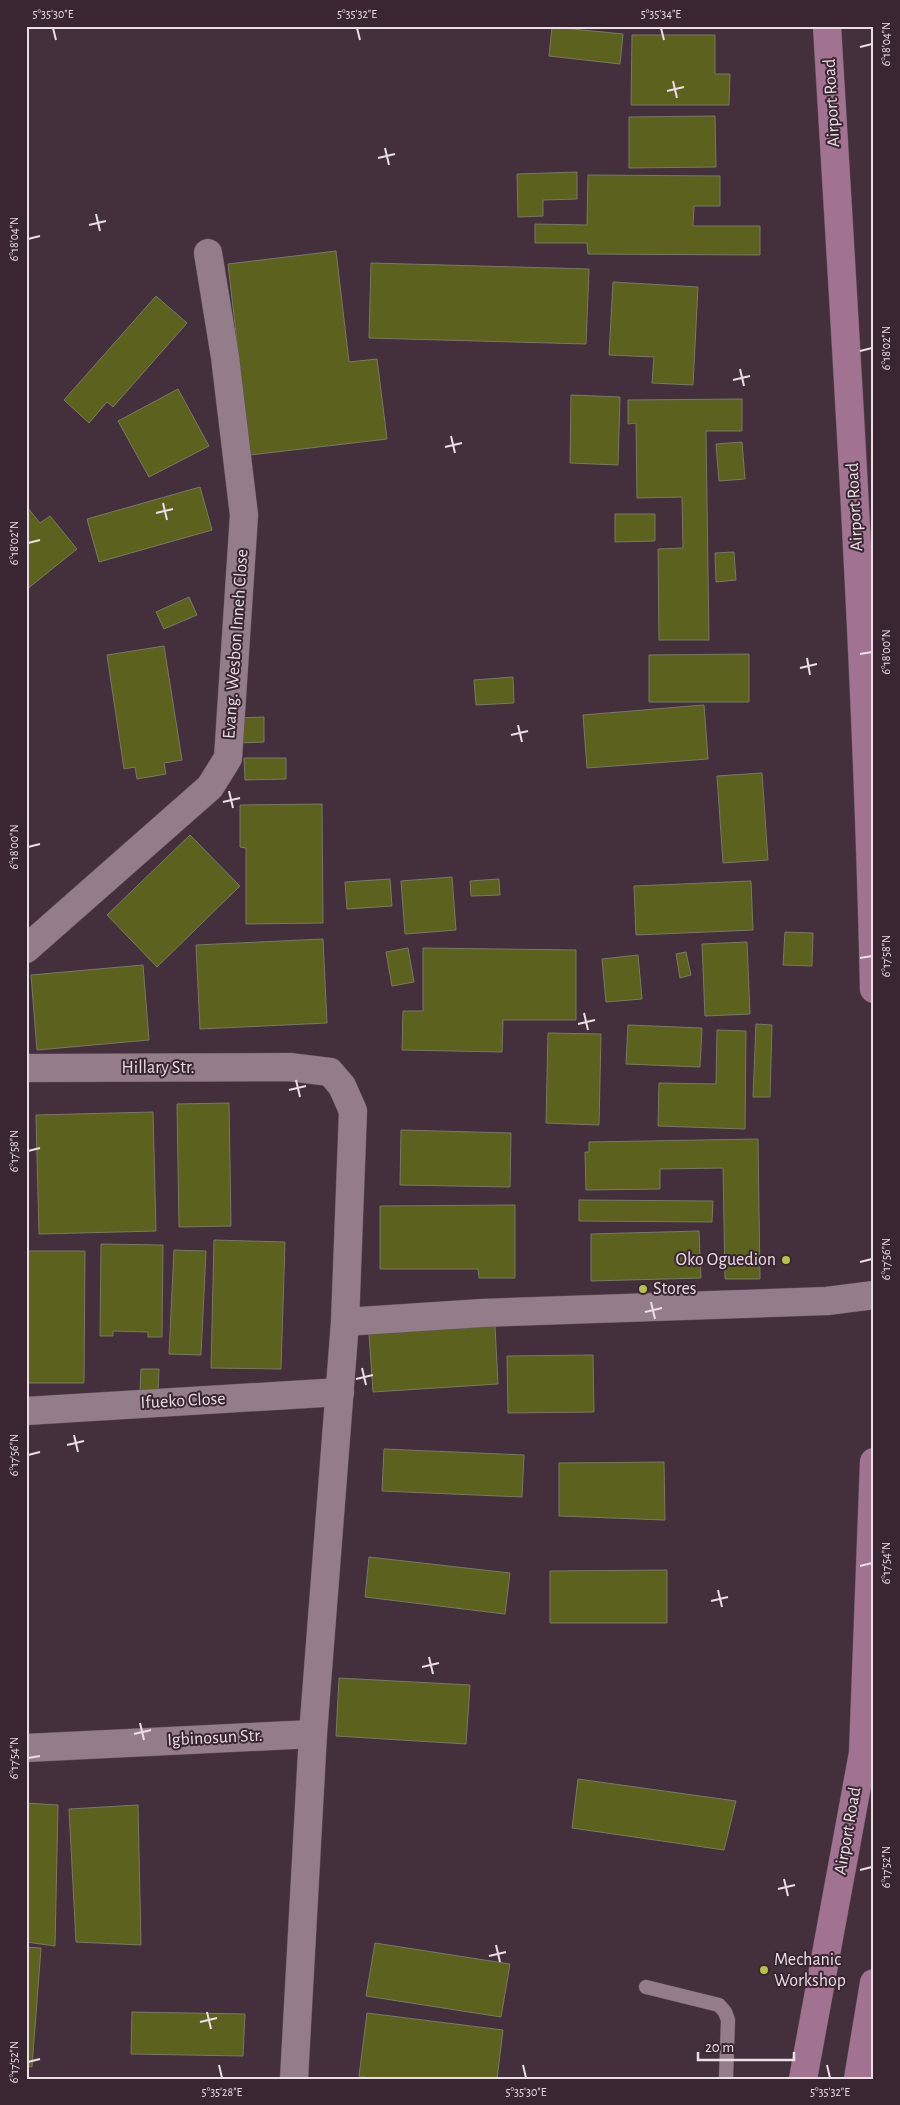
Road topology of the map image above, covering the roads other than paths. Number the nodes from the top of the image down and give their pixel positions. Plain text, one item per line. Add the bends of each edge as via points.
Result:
1 (827, 26) edge
2 (208, 252) dead end
3 (26, 949) edge
4 (874, 989) edge
5 (26, 1068) edge
6 (874, 1295) edge
7 (345, 1322) junction
8 (340, 1392) junction
9 (26, 1411) edge
10 (874, 1462) edge
11 (313, 1734) junction
12 (26, 1748) edge
13 (874, 1983) edge
14 (646, 1987) dead end
15 (869, 2044) edge
16 (294, 2079) edge
17 (726, 2079) edge
18 (803, 2079) edge
19 (858, 2079) edge

1 - 4 main road, Airport Road via 853,467
2 - 3 street, Evang. Wesbon Inneh Close via 225,357 244,515 228,758 210,787
5 - 7 street, Hillary Str. via 289,1067 330,1072 342,1086 354,1111
6 - 7 street via 827,1300 482,1313
7 - 8 street
8 - 9 street, Ifueko Close
8 - 11 street
10 - 18 main road, Airport Road via 862,1753
11 - 12 street, Igbinosun Str.
11 - 16 street
13 - 15 main road
14 - 17 lane via 719,2005 728,2020
15 - 19 main road

